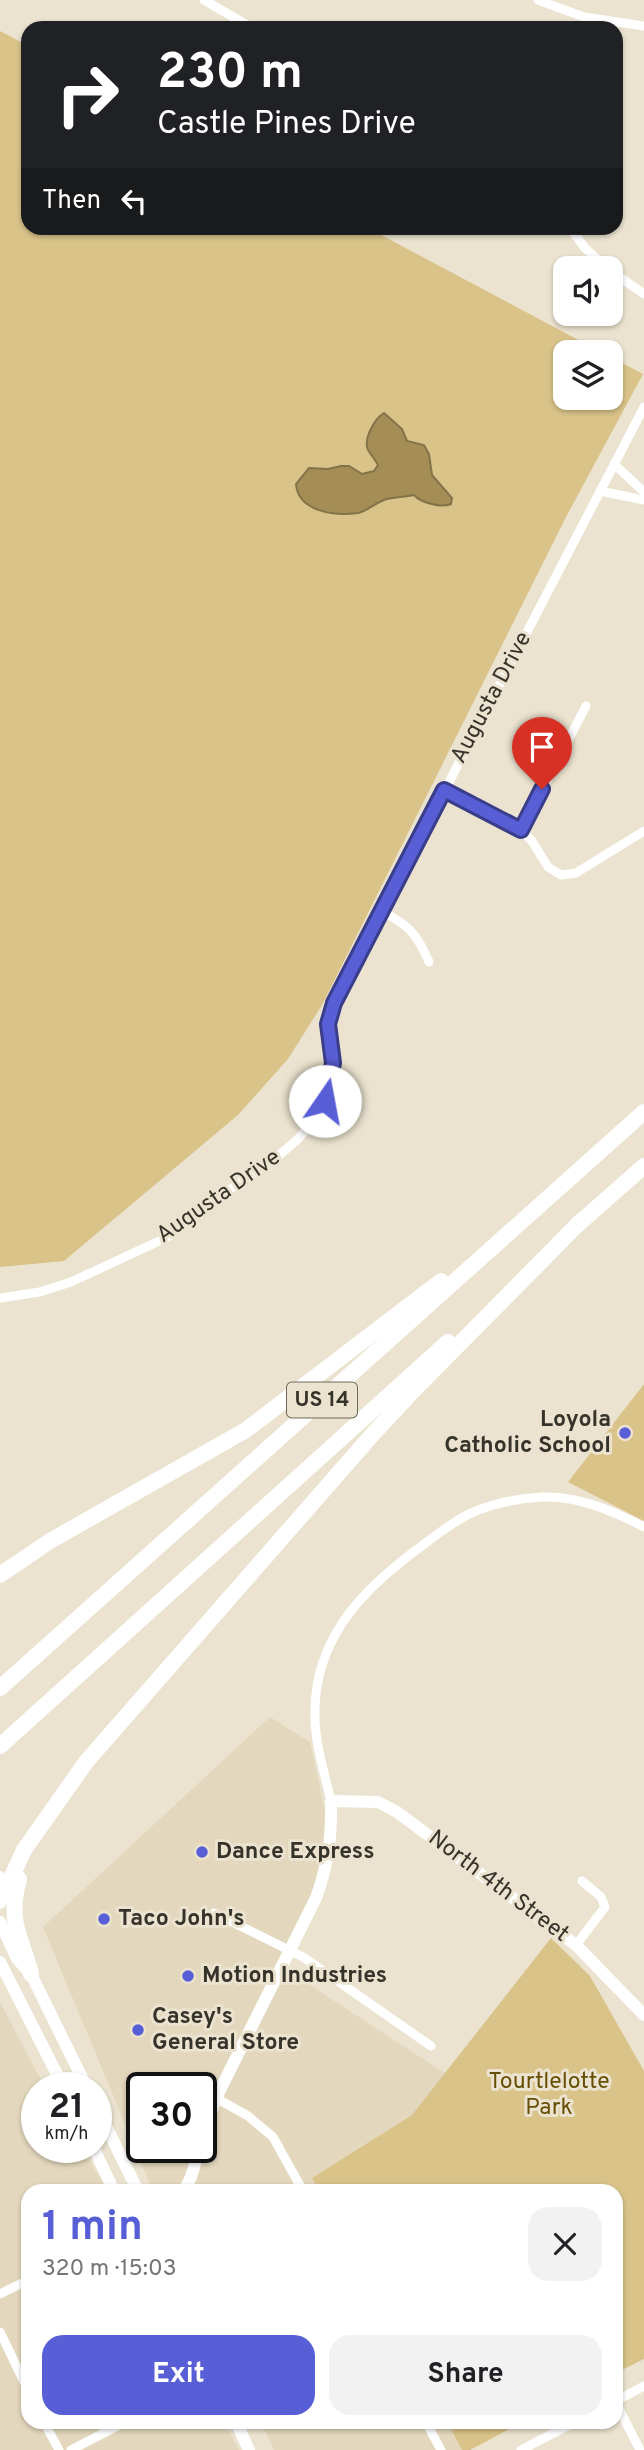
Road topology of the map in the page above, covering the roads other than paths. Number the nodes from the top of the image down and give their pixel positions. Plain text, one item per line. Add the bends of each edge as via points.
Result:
1 (204, 0) edge
2 (538, 0) edge
3 (240, 21) edge
4 (611, 21) edge
5 (623, 23) edge
6 (644, 26) edge
7 (575, 235) edge
8 (594, 256) edge
9 (623, 279) edge
10 (644, 293) edge
11 (644, 407) edge
12 (614, 464) junction
13 (600, 491) junction
14 (644, 492) edge
15 (644, 500) edge
16 (586, 706) dead end
17 (444, 790) junction
18 (521, 830) junction
19 (644, 831) edge
20 (381, 911) junction
21 (429, 962) dead end
22 (644, 1112) edge
23 (644, 1166) edge
24 (582, 1220) junction
25 (519, 1224) junction
26 (0, 1297) edge
27 (644, 1527) edge
28 (0, 1575) edge
29 (0, 1688) edge
30 (0, 1746) edge
31 (331, 1801) junction
32 (46, 1818) junction
33 (0, 1877) edge
34 (582, 1881) dead end
35 (2, 1899) edge
36 (214, 1913) dead end
37 (0, 1922) edge
38 (576, 1945) junction
39 (290, 1951) junction
40 (0, 1962) edge
41 (31, 1974) junction
42 (644, 2015) edge
43 (431, 2046) dead end
44 (56, 2072) edge
45 (79, 2072) edge
46 (217, 2096) edge
47 (217, 2099) edge
48 (112, 2138) edge
49 (101, 2163) edge
50 (195, 2163) edge
51 (111, 2184) edge
52 (135, 2184) edge
53 (188, 2184) edge
54 (299, 2184) edge
55 (21, 2284) edge
56 (0, 2294) edge
57 (0, 2332) edge
58 (21, 2376) edge
59 (641, 2388) edge
60 (623, 2398) edge
61 (644, 2400) edge
62 (623, 2416) edge
63 (48, 2429) edge
64 (112, 2429) edge
65 (239, 2429) edge
66 (430, 2429) edge
67 (562, 2429) edge
68 (58, 2450) edge
69 (71, 2450) edge
70 (249, 2450) edge
71 (441, 2450) edge
72 (521, 2450) edge
73 (640, 2450) edge

1 - 3 street
2 - 4 street via 584,17
5 - 6 street
7 - 8 street
9 - 10 street
11 - 12 street, Augusta Drive
12 - 13 street, Augusta Drive
12 - 14 street
13 - 15 street
13 - 17 street, Augusta Drive
16 - 18 street
17 - 18 street
17 - 20 street, Augusta Drive
18 - 19 street via 548,867 569,875
20 - 21 street via 410,928
20 - 26 street, Augusta Drive via 334,1003 328,1024 333,1063 325,1101 298,1139 170,1236 71,1282
22 - 25 highway, US 14
23 - 24 highway, US 14
24 - 30 highway, US 14
24 - 32 highway via 373,1435 86,1762
25 - 28 highway via 246,1430 50,1541
25 - 29 highway, US 14
27 - 31 street via 604,1508 568,1499 512,1500 458,1520 370,1588 336,1633 317,1683 314,1730
31 - 38 street, North 4th Street via 378,1802 397,1812
31 - 39 street via 331,1844 324,1877
32 - 35 highway via 24,1850
32 - 41 highway via 22,1870 15,1898 14,1924
33 - 35 street
34 - 38 street via 601,1897 605,1907
36 - 39 street
37 - 41 street
38 - 42 street, North 4th Street
39 - 43 street
39 - 46 street
40 - 44 street
41 - 45 street
47 - 54 street via 273,2137
48 - 52 street
49 - 51 street
50 - 53 street
55 - 56 street
57 - 58 street
59 - 60 street
59 - 61 street
62 - 73 street
63 - 68 street
64 - 69 street
65 - 70 street
66 - 71 street
67 - 72 street

